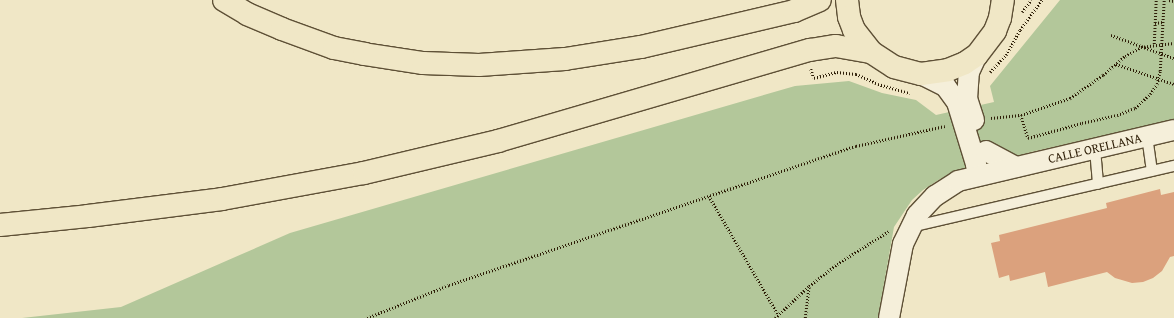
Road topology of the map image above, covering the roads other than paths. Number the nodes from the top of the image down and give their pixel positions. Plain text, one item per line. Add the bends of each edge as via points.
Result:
1 (224, 0) edge
2 (820, 0) edge
3 (847, 0) edge
4 (1004, 1) edge
5 (871, 52) junction
6 (977, 55) junction
7 (918, 84) junction
8 (1174, 130) edge
9 (967, 136) junction
10 (1147, 136) junction
11 (1095, 149) junction
12 (986, 151) junction
13 (1174, 166) edge
14 (1016, 167) junction
15 (1152, 171) junction
16 (983, 175) junction
17 (958, 181) junction
18 (1098, 184) junction
19 (0, 225) edge
20 (902, 227) junction
21 (889, 318) edge

1 - 2 highway via 282,30 334,48 423,62 479,65 565,60 641,47 794,11
3 - 5 highway via 854,30
4 - 6 highway via 995,31
5 - 7 highway
5 - 19 highway via 836,46 810,50 498,141 364,173 222,199
6 - 7 highway
6 - 12 street via 969,72 968,99
7 - 9 street via 946,87 957,102
8 - 10 street, CALLE ORELLANA
9 - 16 street via 977,167
9 - 17 street via 969,155
10 - 11 street, CALLE ORELLANA
10 - 15 lane
11 - 14 street, CALLE ORELLANA
11 - 18 lane
12 - 14 street
12 - 16 street
13 - 15 lane
14 - 16 street, CALLE ORELLANA
15 - 18 lane
16 - 17 street, CALLE ORELLANA
17 - 20 street, CALLE ORELLANA via 935,196
18 - 20 lane
20 - 21 street, CALLE ORELLANA via 903,244

